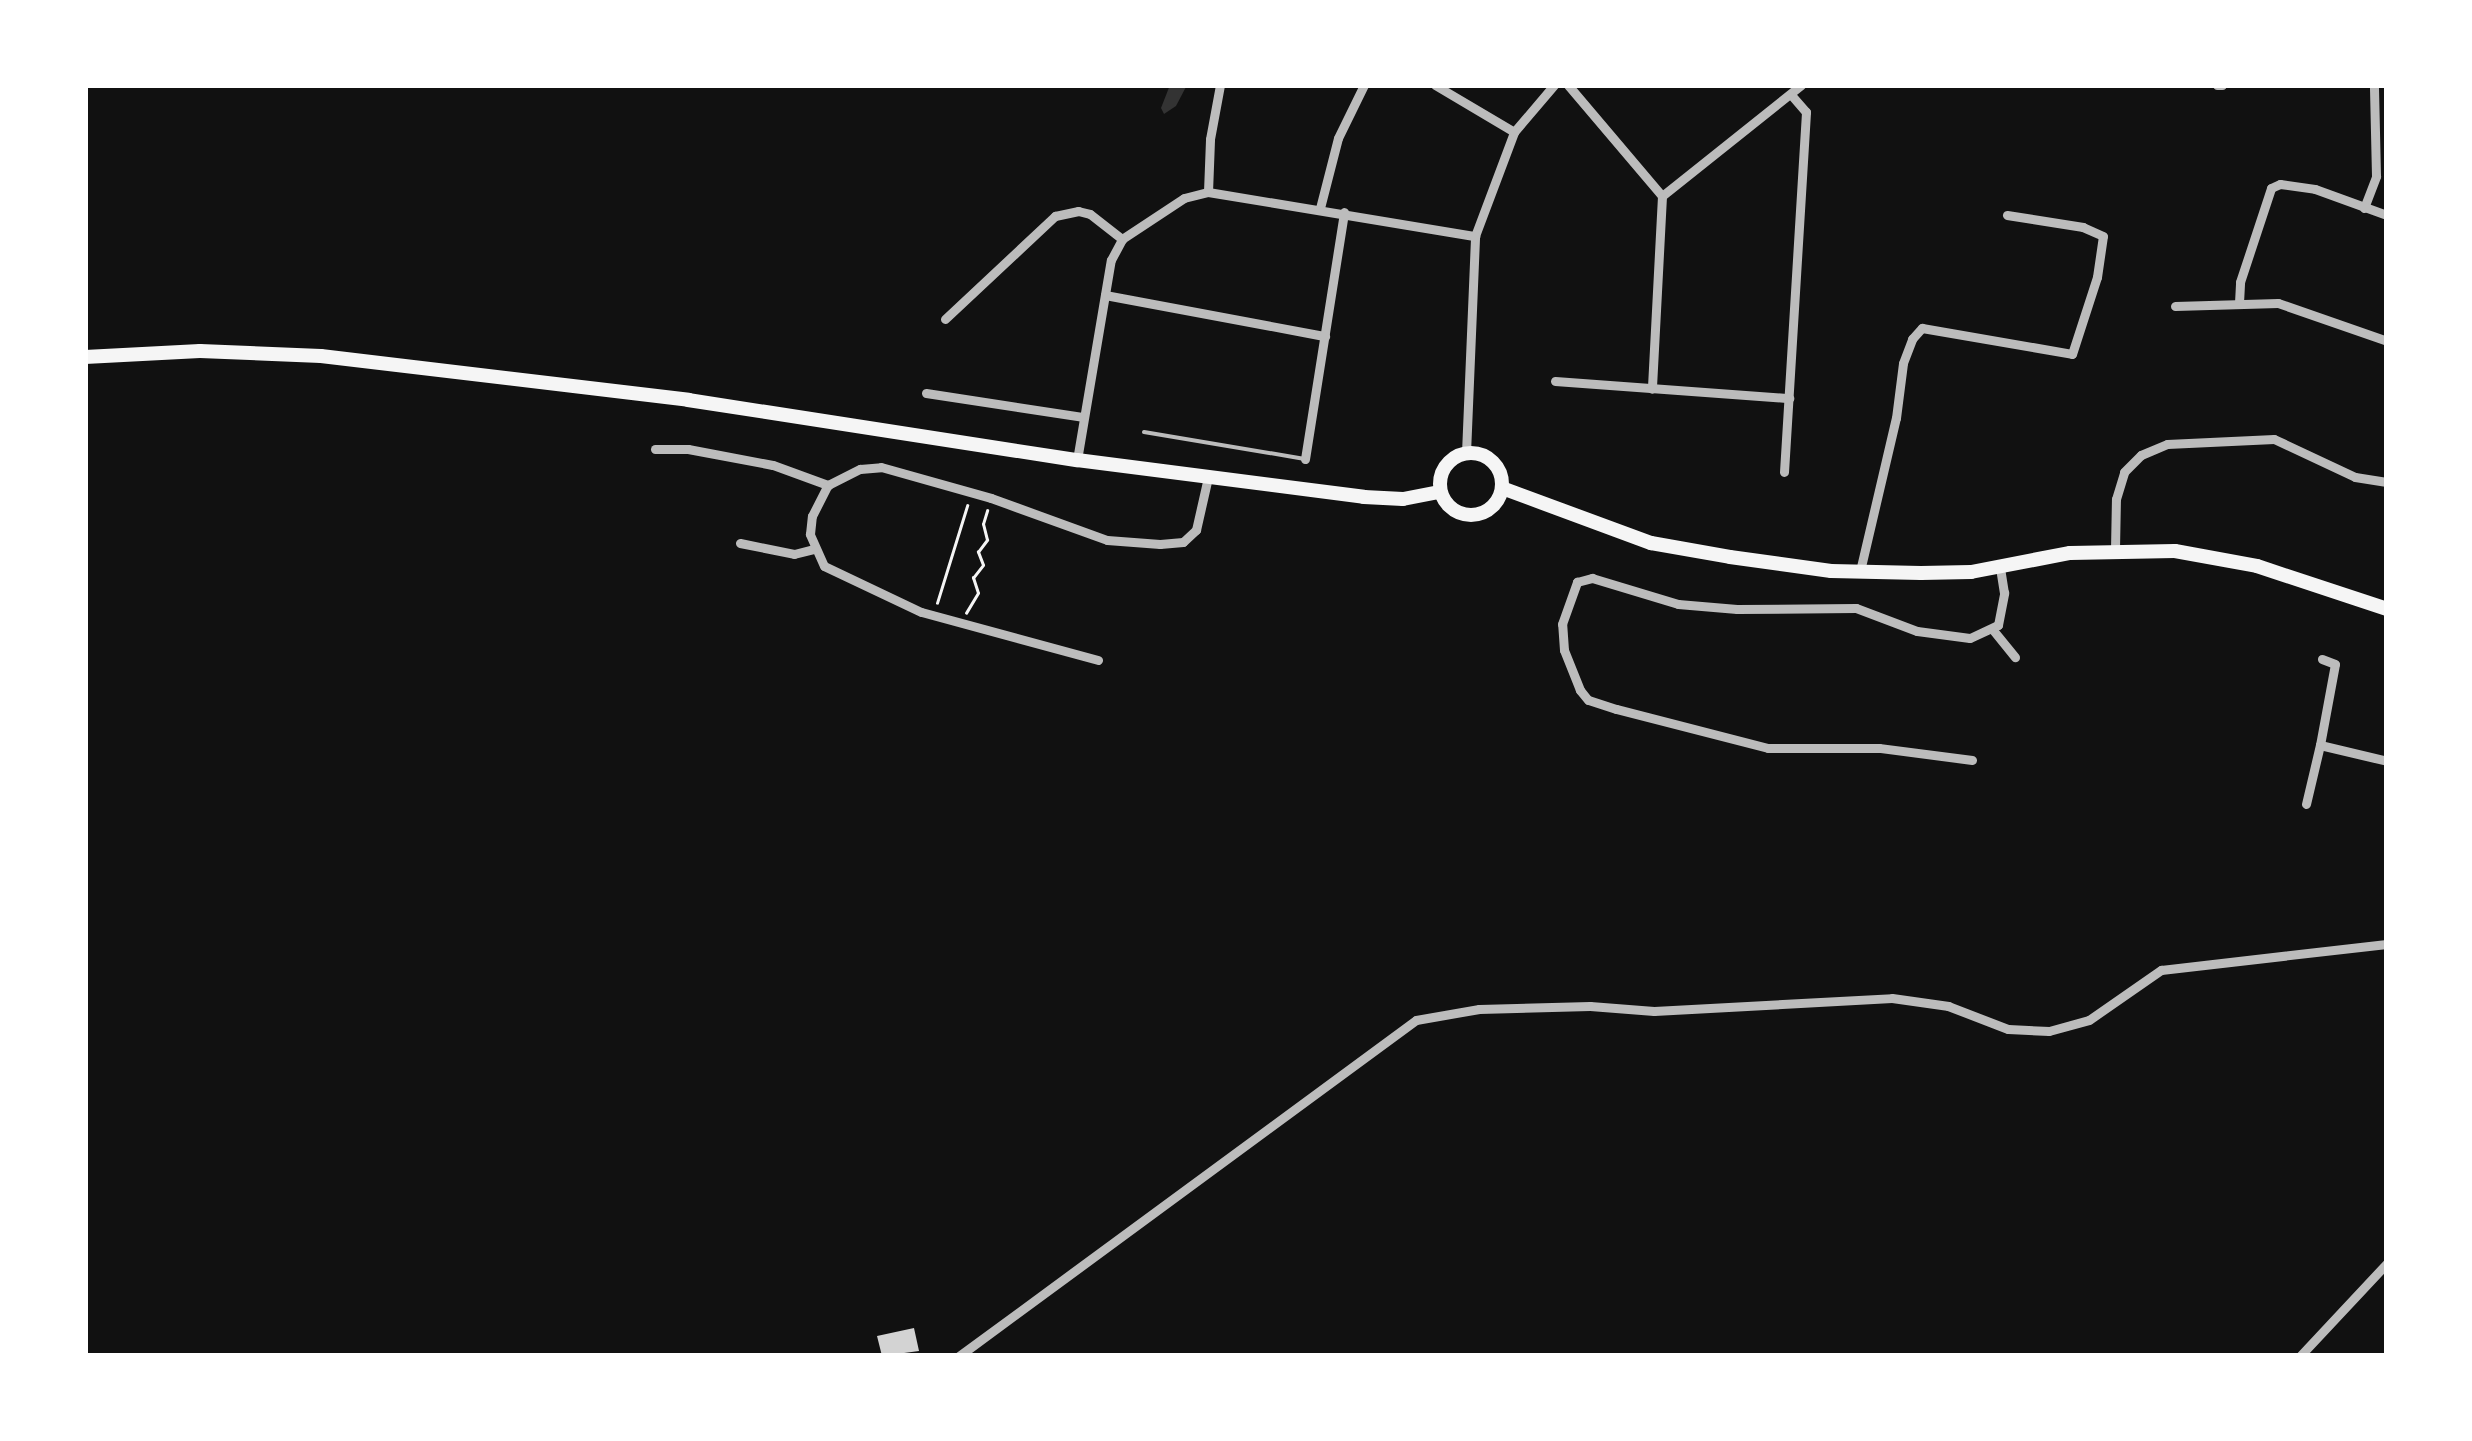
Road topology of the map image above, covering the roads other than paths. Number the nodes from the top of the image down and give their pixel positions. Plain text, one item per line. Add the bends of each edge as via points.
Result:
1 (1220, 85) edge
2 (1364, 85) edge
3 (1435, 85) edge
4 (1554, 85) edge
5 (1568, 85) edge
6 (1801, 85) edge
7 (2374, 85) edge
8 (1792, 95) junction
9 (1514, 132) junction
10 (1208, 192) junction
11 (1662, 196) junction
12 (1320, 208) junction
13 (2364, 208) junction
14 (1344, 212) junction
15 (2007, 215) dead end
16 (2387, 215) edge
17 (1475, 236) junction
18 (1122, 239) junction
19 (1105, 295) junction
20 (2239, 303) junction
21 (2176, 306) dead end
22 (946, 319) dead end
23 (1325, 336) junction
24 (2387, 341) edge
25 (85, 357) edge
26 (1554, 382) dead end
27 (1652, 389) junction
28 (926, 393) dead end
29 (1789, 398) junction
30 (1082, 417) junction
31 (1144, 432) dead end
32 (655, 448) dead end
33 (1466, 453) junction
34 (1305, 459) joint
35 (1077, 460) junction
36 (1784, 472) dead end
37 (1208, 478) junction
38 (2387, 482) edge
39 (828, 486) junction
40 (1502, 488) junction
41 (1440, 492) junction
42 (740, 543) dead end
43 (814, 549) junction
44 (2115, 549) junction
45 (2000, 567) junction
46 (1860, 571) junction
47 (2387, 609) edge
48 (1993, 630) junction
49 (2014, 657) dead end
50 (1098, 660) dead end
51 (2322, 660) dead end
52 (2320, 745) junction
53 (1972, 760) dead end
54 (2387, 760) edge
55 (2306, 804) dead end
56 (2387, 944) edge
57 (2387, 1263) edge
58 (959, 1356) edge
59 (2300, 1356) edge

1 - 10 street
2 - 12 street via 1338,138
3 - 9 street
4 - 9 street
5 - 11 street
6 - 8 street
7 - 13 street via 2376,176
8 - 11 street
8 - 29 street via 1806,112
9 - 17 street
10 - 12 street
10 - 18 street via 1184,198
11 - 27 street
12 - 14 street
13 - 16 street
13 - 20 street via 2314,189 2272,188
14 - 17 street
14 - 23 street
15 - 46 street via 2102,236 2097,276 2072,354 1922,328 1912,339
17 - 33 street
18 - 19 street via 1110,260
18 - 22 street via 1090,214 1055,216
19 - 23 street
19 - 30 street
20 - 21 street
20 - 24 street via 2278,303
23 - 34 street
25 - 35 main road via 200,351 408,365
26 - 27 street
27 - 29 street
28 - 30 street
29 - 36 street
30 - 35 street
31 - 34 lane
32 - 39 street via 773,464
33 - 40 main road via 1495,464
33 - 41 main road via 1442,472
35 - 37 main road
37 - 39 street via 1196,530 1183,542 1160,544 1107,540 881,467 860,469
37 - 41 main road via 1403,500
38 - 44 street via 2354,477 2274,438 2166,444 2124,472
39 - 43 street via 812,516
40 - 41 main road via 1490,510 1470,516 1451,509
40 - 46 main road via 1651,543
42 - 43 street via 794,554
43 - 50 street via 833,571 932,616
44 - 45 main road
44 - 47 main road via 2175,551 2257,566
45 - 46 main road
45 - 48 street via 2004,610
48 - 49 street
48 - 53 street via 1939,637 1856,608 1678,604 1592,578 1577,582 1562,624 1564,650 1588,700 1768,748 1878,748
51 - 52 street via 2335,664
52 - 54 street
52 - 55 street
56 - 58 street via 2161,970 2089,1020 2049,1031 2008,1030 1948,1006 1892,998 1654,1011 1480,1009 1416,1020
57 - 59 street

